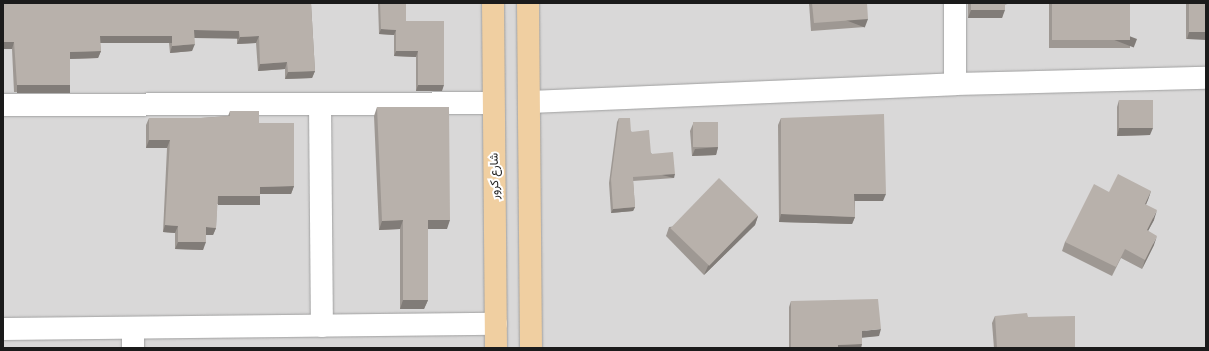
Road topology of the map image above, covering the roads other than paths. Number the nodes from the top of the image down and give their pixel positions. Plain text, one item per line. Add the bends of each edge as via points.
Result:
1 (493, 3) edge
2 (528, 3) edge
3 (955, 3) edge
4 (1206, 78) edge
5 (955, 84) junction
6 (530, 102) junction
7 (493, 103) junction
8 (320, 104) junction
9 (3, 105) edge
10 (496, 324) junction
11 (322, 326) junction
12 (3, 329) edge
13 (133, 338) edge
14 (496, 348) edge
15 (531, 348) edge

1 - 7 main road, شارع كرور
2 - 6 main road
3 - 5 street
4 - 5 street
5 - 6 street
6 - 15 main road
7 - 8 street
7 - 10 main road, شارع كرور
8 - 9 street
8 - 11 street
10 - 11 street
10 - 14 main road, شارع كرور
11 - 13 street
12 - 13 street

